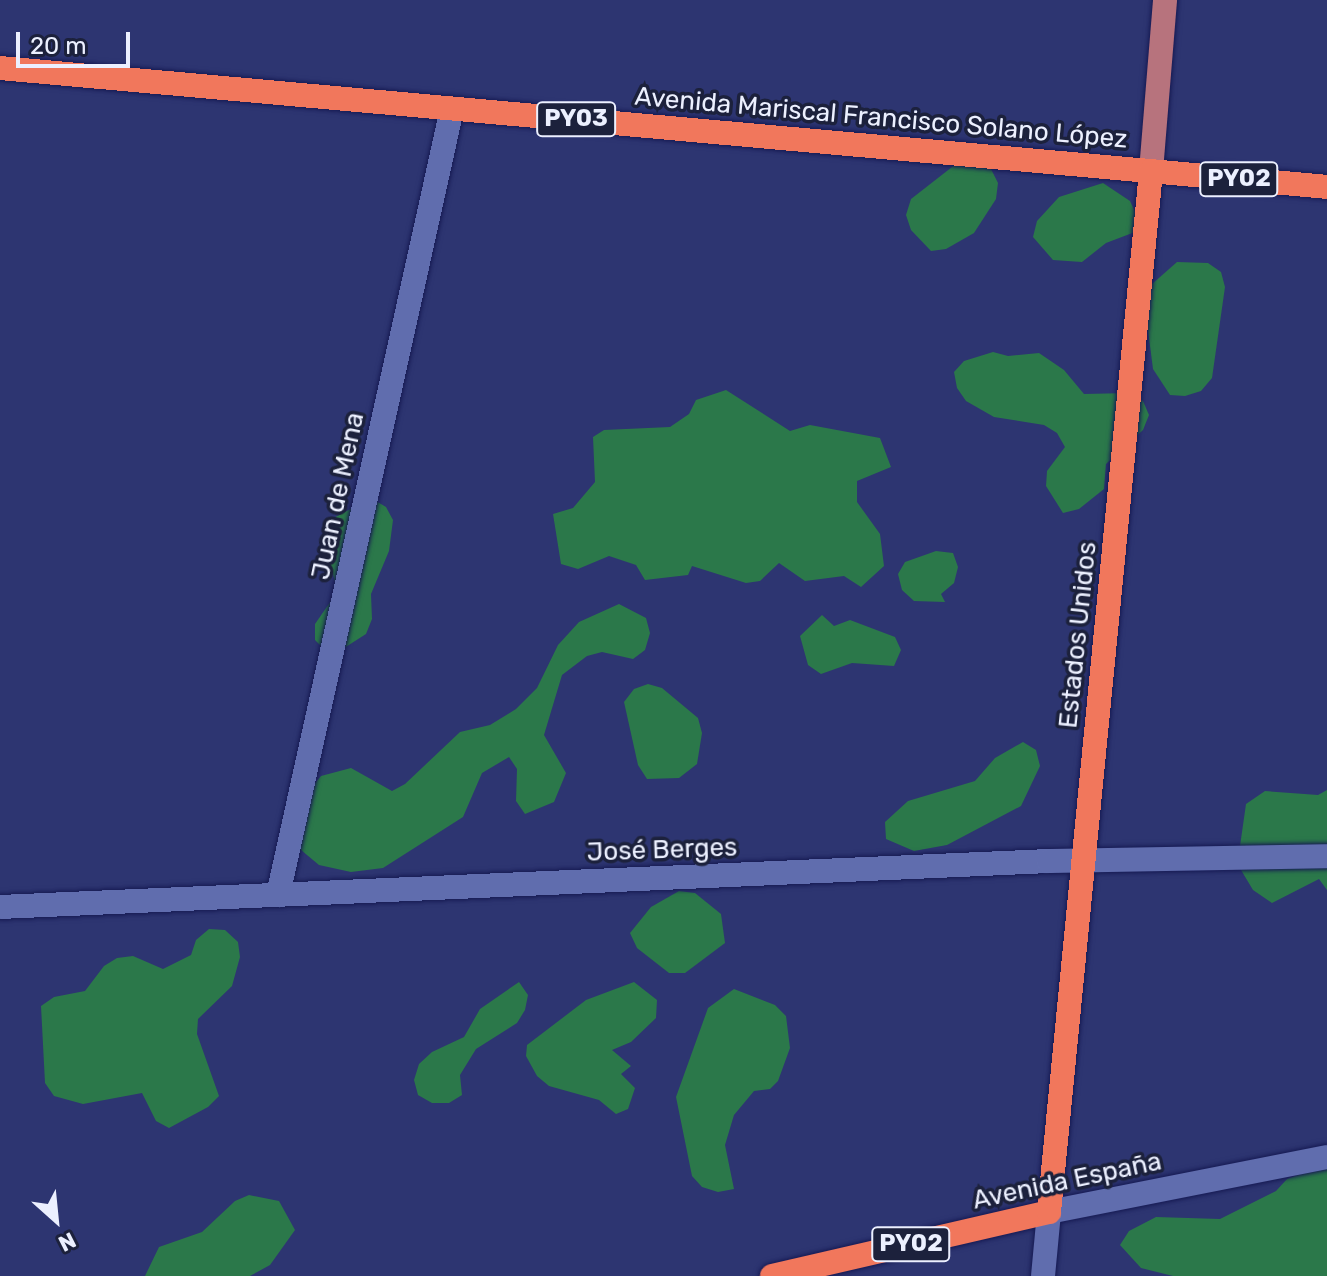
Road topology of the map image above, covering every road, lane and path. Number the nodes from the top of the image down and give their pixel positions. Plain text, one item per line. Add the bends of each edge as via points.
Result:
1 (1165, 0) edge
2 (0, 68) edge
3 (452, 109) junction
4 (1155, 125) junction
5 (1115, 167) junction
6 (1151, 171) junction
7 (1195, 175) junction
8 (1327, 187) edge
9 (1146, 219) junction
10 (1327, 856) edge
11 (1084, 860) junction
12 (278, 895) junction
13 (0, 907) edge
14 (1327, 1157) edge
15 (1049, 1212) junction
16 (772, 1276) edge
17 (1043, 1276) edge

1 - 4 main road, Estados Unidos
2 - 3 highway, Avenida Mariscal Francisco Solano López / PY03
3 - 5 highway, Avenida Mariscal Francisco Solano López / PY03
3 - 12 street, Juan de Mena
4 - 6 main road, Estados Unidos
4 - 7 main road via 1167,159
5 - 6 highway, Avenida Mariscal Francisco Solano López / PY03
5 - 9 main road via 1140,193
6 - 7 highway, Avenida Mariscal Francisco Solano López / PY02
6 - 9 highway, Estados Unidos
7 - 8 highway, Avenida Mariscal Francisco Solano López / PY02
9 - 11 highway, Estados Unidos
10 - 11 street, José Berges
11 - 12 street, José Berges
11 - 15 highway, Estados Unidos
12 - 13 street, José Berges
14 - 15 street, Avenida España / PY02
15 - 16 highway, Avenida España / PY02
15 - 17 street, Estados Unidos

